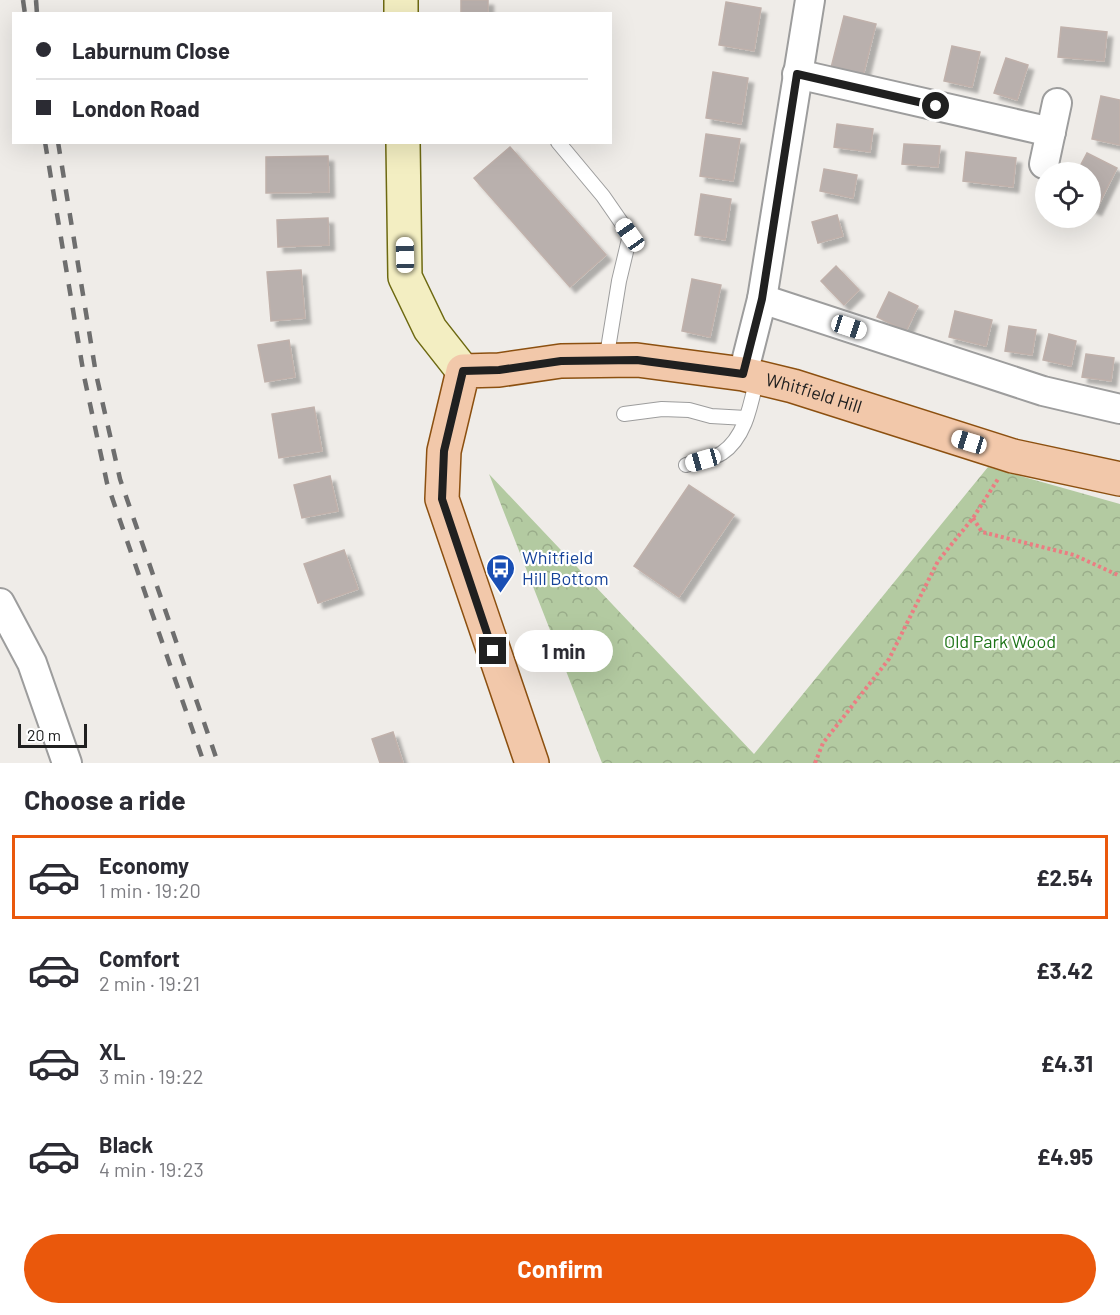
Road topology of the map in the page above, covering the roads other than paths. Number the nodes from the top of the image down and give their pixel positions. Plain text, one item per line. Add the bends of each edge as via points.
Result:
1 (810, 0) edge
2 (797, 74) junction
3 (1057, 103) dead end
4 (1051, 132) junction
5 (403, 144) edge
6 (560, 144) edge
7 (1044, 162) edge
8 (762, 299) junction
9 (606, 361) junction
10 (463, 371) junction
11 (750, 375) junction
12 (1120, 409) edge
13 (624, 414) dead end
14 (746, 418) junction
15 (686, 465) dead end
16 (1120, 479) edge
17 (0, 603) edge
18 (66, 763) edge
19 (532, 763) edge

1 - 2 street
2 - 4 street
2 - 8 street
3 - 4 street
4 - 7 street
5 - 10 street via 405,277 430,329
6 - 9 lane via 630,235
8 - 11 street
8 - 12 street via 1043,391
9 - 10 main road, Whitfield Hill via 561,361
9 - 11 main road, Whitfield Hill via 637,360
10 - 19 main road via 444,451 442,499
11 - 14 lane
11 - 16 main road, Whitfield Hill via 1013,456
13 - 14 lane via 662,409
14 - 15 lane via 734,443 720,454
17 - 18 street via 32,663

